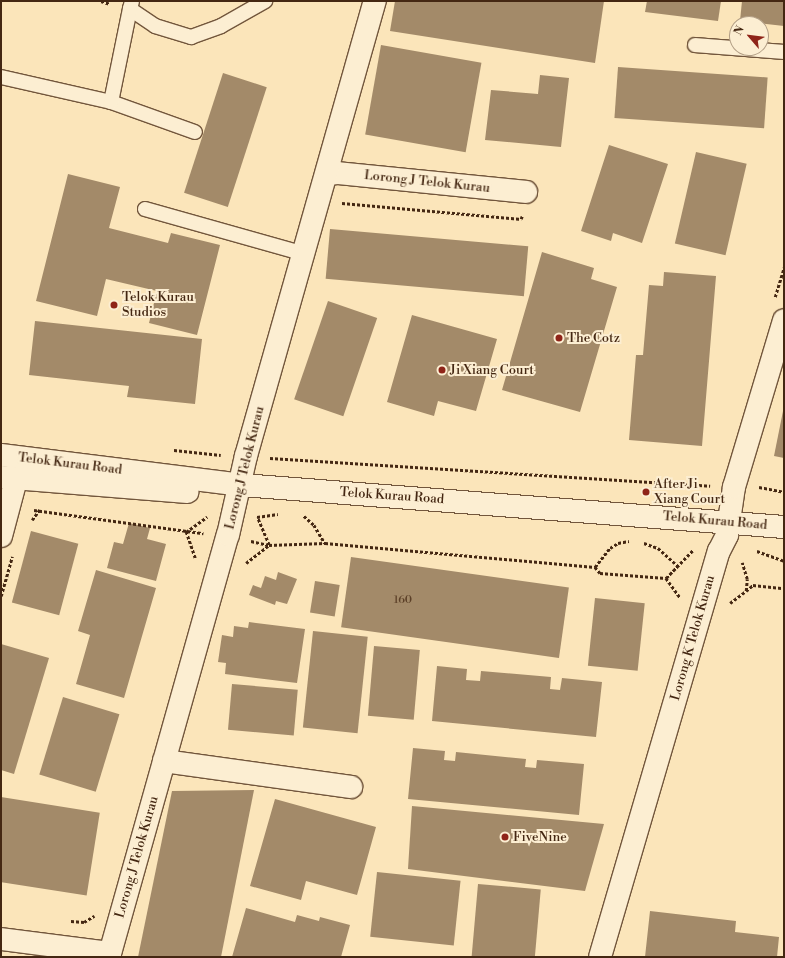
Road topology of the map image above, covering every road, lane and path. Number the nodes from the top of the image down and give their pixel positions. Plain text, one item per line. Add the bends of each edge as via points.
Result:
1 (265, 1) edge
2 (375, 1) edge
3 (131, 5) edge
4 (696, 45) dead end
5 (784, 52) edge
6 (1, 77) edge
7 (111, 102) junction
8 (195, 132) dead end
9 (328, 174) junction
10 (526, 192) joint
11 (336, 203) dead end
12 (145, 209) dead end
13 (305, 254) junction
14 (784, 320) edge
15 (171, 450) dead end
16 (12, 456) edge
17 (246, 456) junction
18 (9, 478) edge
19 (734, 487) junction
20 (784, 492) edge
21 (238, 497) junction
22 (8, 513) junction
23 (280, 514) dead end
24 (302, 514) dead end
25 (784, 527) edge
26 (728, 529) junction
27 (228, 535) junction
28 (1, 536) edge
29 (784, 540) edge
30 (633, 542) dead end
31 (638, 542) dead end
32 (325, 543) junction
33 (697, 546) dead end
34 (752, 549) dead end
35 (784, 561) edge
36 (678, 566) junction
37 (595, 567) junction
38 (784, 588) edge
39 (746, 591) dead end
40 (164, 761) junction
41 (351, 787) dead end
42 (100, 912) dead end
43 (65, 921) dead end
44 (1, 939) edge
45 (110, 955) edge
46 (600, 957) edge

1 - 3 lane via 221,26 191,37 155,26
2 - 9 street, Lorong J Telok Kurau
3 - 7 lane
4 - 5 lane
6 - 7 lane
7 - 8 lane
9 - 10 street, Lorong J Telok Kurau
9 - 13 street, Lorong J Telok Kurau
10 - 11 path via 521,219
12 - 13 lane
13 - 17 street, Lorong J Telok Kurau
14 - 19 street, Lorong K Telok Kurau
15 - 17 path
16 - 18 street
16 - 21 street, Telok Kurau Road
17 - 19 path
17 - 21 street, Lorong J Telok Kurau
18 - 21 street, Telok Kurau Road
18 - 22 street
19 - 20 path via 755,486
19 - 26 street, Lorong K Telok Kurau
21 - 23 path via 257,517
21 - 26 street, Telok Kurau Road
21 - 27 street, Lorong J Telok Kurau
22 - 27 path via 40,509 186,532
22 - 28 street
24 - 32 path via 310,519
25 - 26 street, Telok Kurau Road
26 - 29 street, Telok Kurau Road
26 - 46 street, Lorong K Telok Kurau via 719,551
27 - 32 path via 269,545
27 - 40 street, Lorong J Telok Kurau
30 - 37 path via 618,543
31 - 36 path via 658,548
32 - 37 path
33 - 36 path
34 - 35 path
36 - 37 path via 666,578 600,573
38 - 39 path via 753,585
40 - 41 street
40 - 45 street, Lorong J Telok Kurau
42 - 43 path via 84,922
44 - 45 street, Lorong J Telok Kurau

